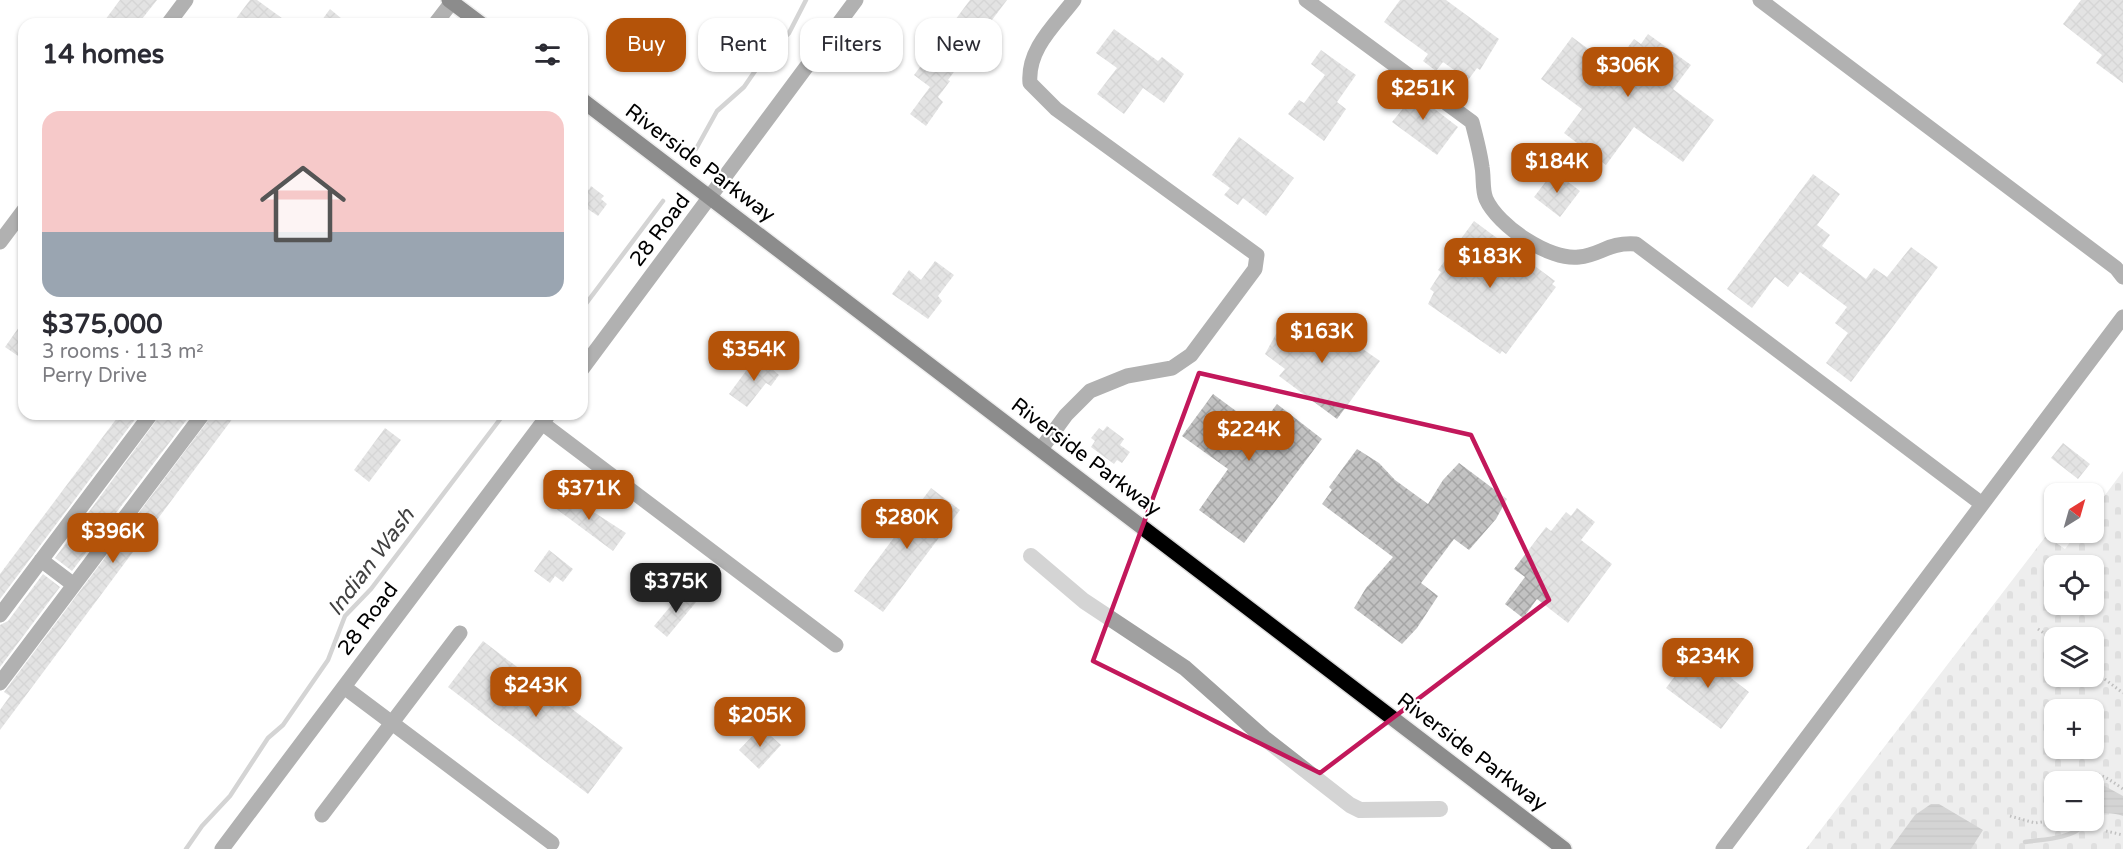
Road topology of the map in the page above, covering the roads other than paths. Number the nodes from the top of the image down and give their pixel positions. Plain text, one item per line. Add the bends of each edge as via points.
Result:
1 (186, 0) edge
2 (856, 0) edge
3 (1074, 0) edge
4 (1306, 0) edge
5 (1760, 0) edge
6 (451, 1) edge
7 (172, 18) edge
8 (439, 18) edge
9 (473, 18) edge
10 (588, 105) edge
11 (711, 197) junction
12 (18, 218) edge
13 (0, 242) edge
14 (2123, 277) edge
15 (2123, 317) edge
16 (588, 361) edge
17 (146, 420) edge
18 (198, 420) edge
19 (544, 420) edge
20 (548, 420) edge
21 (1041, 449) junction
22 (1982, 504) junction
23 (41, 560) junction
24 (74, 585) junction
25 (0, 615) edge
26 (460, 633) dead end
27 (836, 645) dead end
28 (0, 683) edge
29 (344, 687) junction
30 (392, 723) junction
31 (322, 815) dead end
32 (552, 843) dead end
33 (222, 849) edge
34 (1564, 849) edge
35 (1723, 849) edge

1 - 7 street
2 - 11 street, 28 Road
3 - 21 street via 1036,49 1028,67 1030,83 1056,109 1257,255 1255,269 1191,355 1172,368 1127,376 1090,391
4 - 22 street via 1472,122 1485,198 1499,218 1538,247 1558,256 1580,258 1619,243 1636,244
5 - 14 street
6 - 8 street
6 - 9 main road
10 - 11 main road, Riverside Parkway
11 - 16 street, 28 Road
11 - 21 main road, Riverside Parkway
12 - 13 street
15 - 22 street
17 - 23 street
18 - 24 street
19 - 29 street, 28 Road
20 - 27 street
21 - 34 main road, Riverside Parkway
22 - 35 street
23 - 24 street
23 - 25 street
24 - 28 street
26 - 30 street
29 - 30 street
29 - 33 street, 28 Road
30 - 31 street
30 - 32 street

